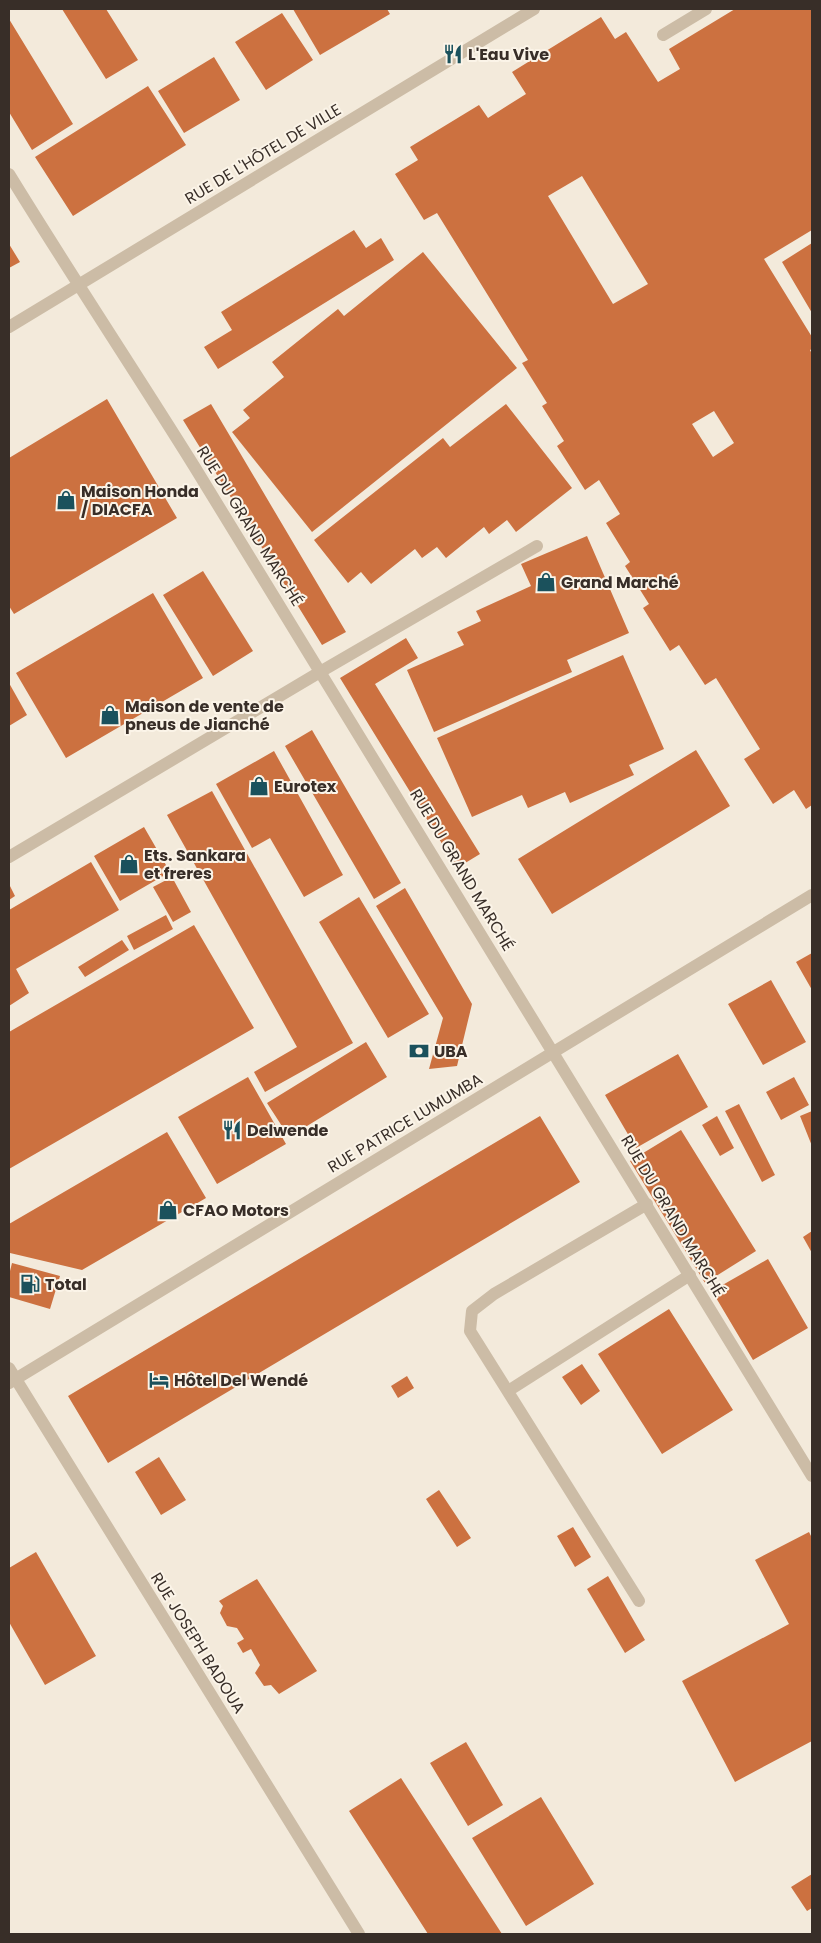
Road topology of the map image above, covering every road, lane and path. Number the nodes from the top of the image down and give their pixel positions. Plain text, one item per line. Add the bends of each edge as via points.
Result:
1 (534, 9) edge
2 (706, 9) edge
3 (663, 35) dead end
4 (9, 174) edge
5 (78, 286) junction
6 (9, 327) edge
7 (537, 546) dead end
8 (320, 672) junction
9 (9, 857) edge
10 (812, 895) edge
11 (554, 1052) junction
12 (647, 1204) junction
13 (690, 1275) junction
14 (11, 1377) edge
15 (508, 1391) junction
16 (812, 1476) edge
17 (639, 1601) dead end
18 (359, 1934) edge

1 - 5 street, RUE DE L'HÔTEL DE VILLE
2 - 3 street
4 - 5 street, RUE DU GRAND MARCHÉ
5 - 6 street, RUE DE L'HÔTEL DE VILLE
5 - 8 street, RUE DU GRAND MARCHÉ via 192,463
7 - 8 street
8 - 9 street
8 - 11 street, RUE DU GRAND MARCHÉ
10 - 11 street, RUE PATRICE LUMUMBA
11 - 12 street, RUE DU GRAND MARCHÉ
11 - 14 street, RUE PATRICE LUMUMBA
12 - 13 street, RUE DU GRAND MARCHÉ
12 - 15 street via 494,1294 472,1311 470,1331
13 - 15 street
13 - 16 street, RUE DU GRAND MARCHÉ
14 - 18 street, RUE JOSEPH BADOUA
15 - 17 street

